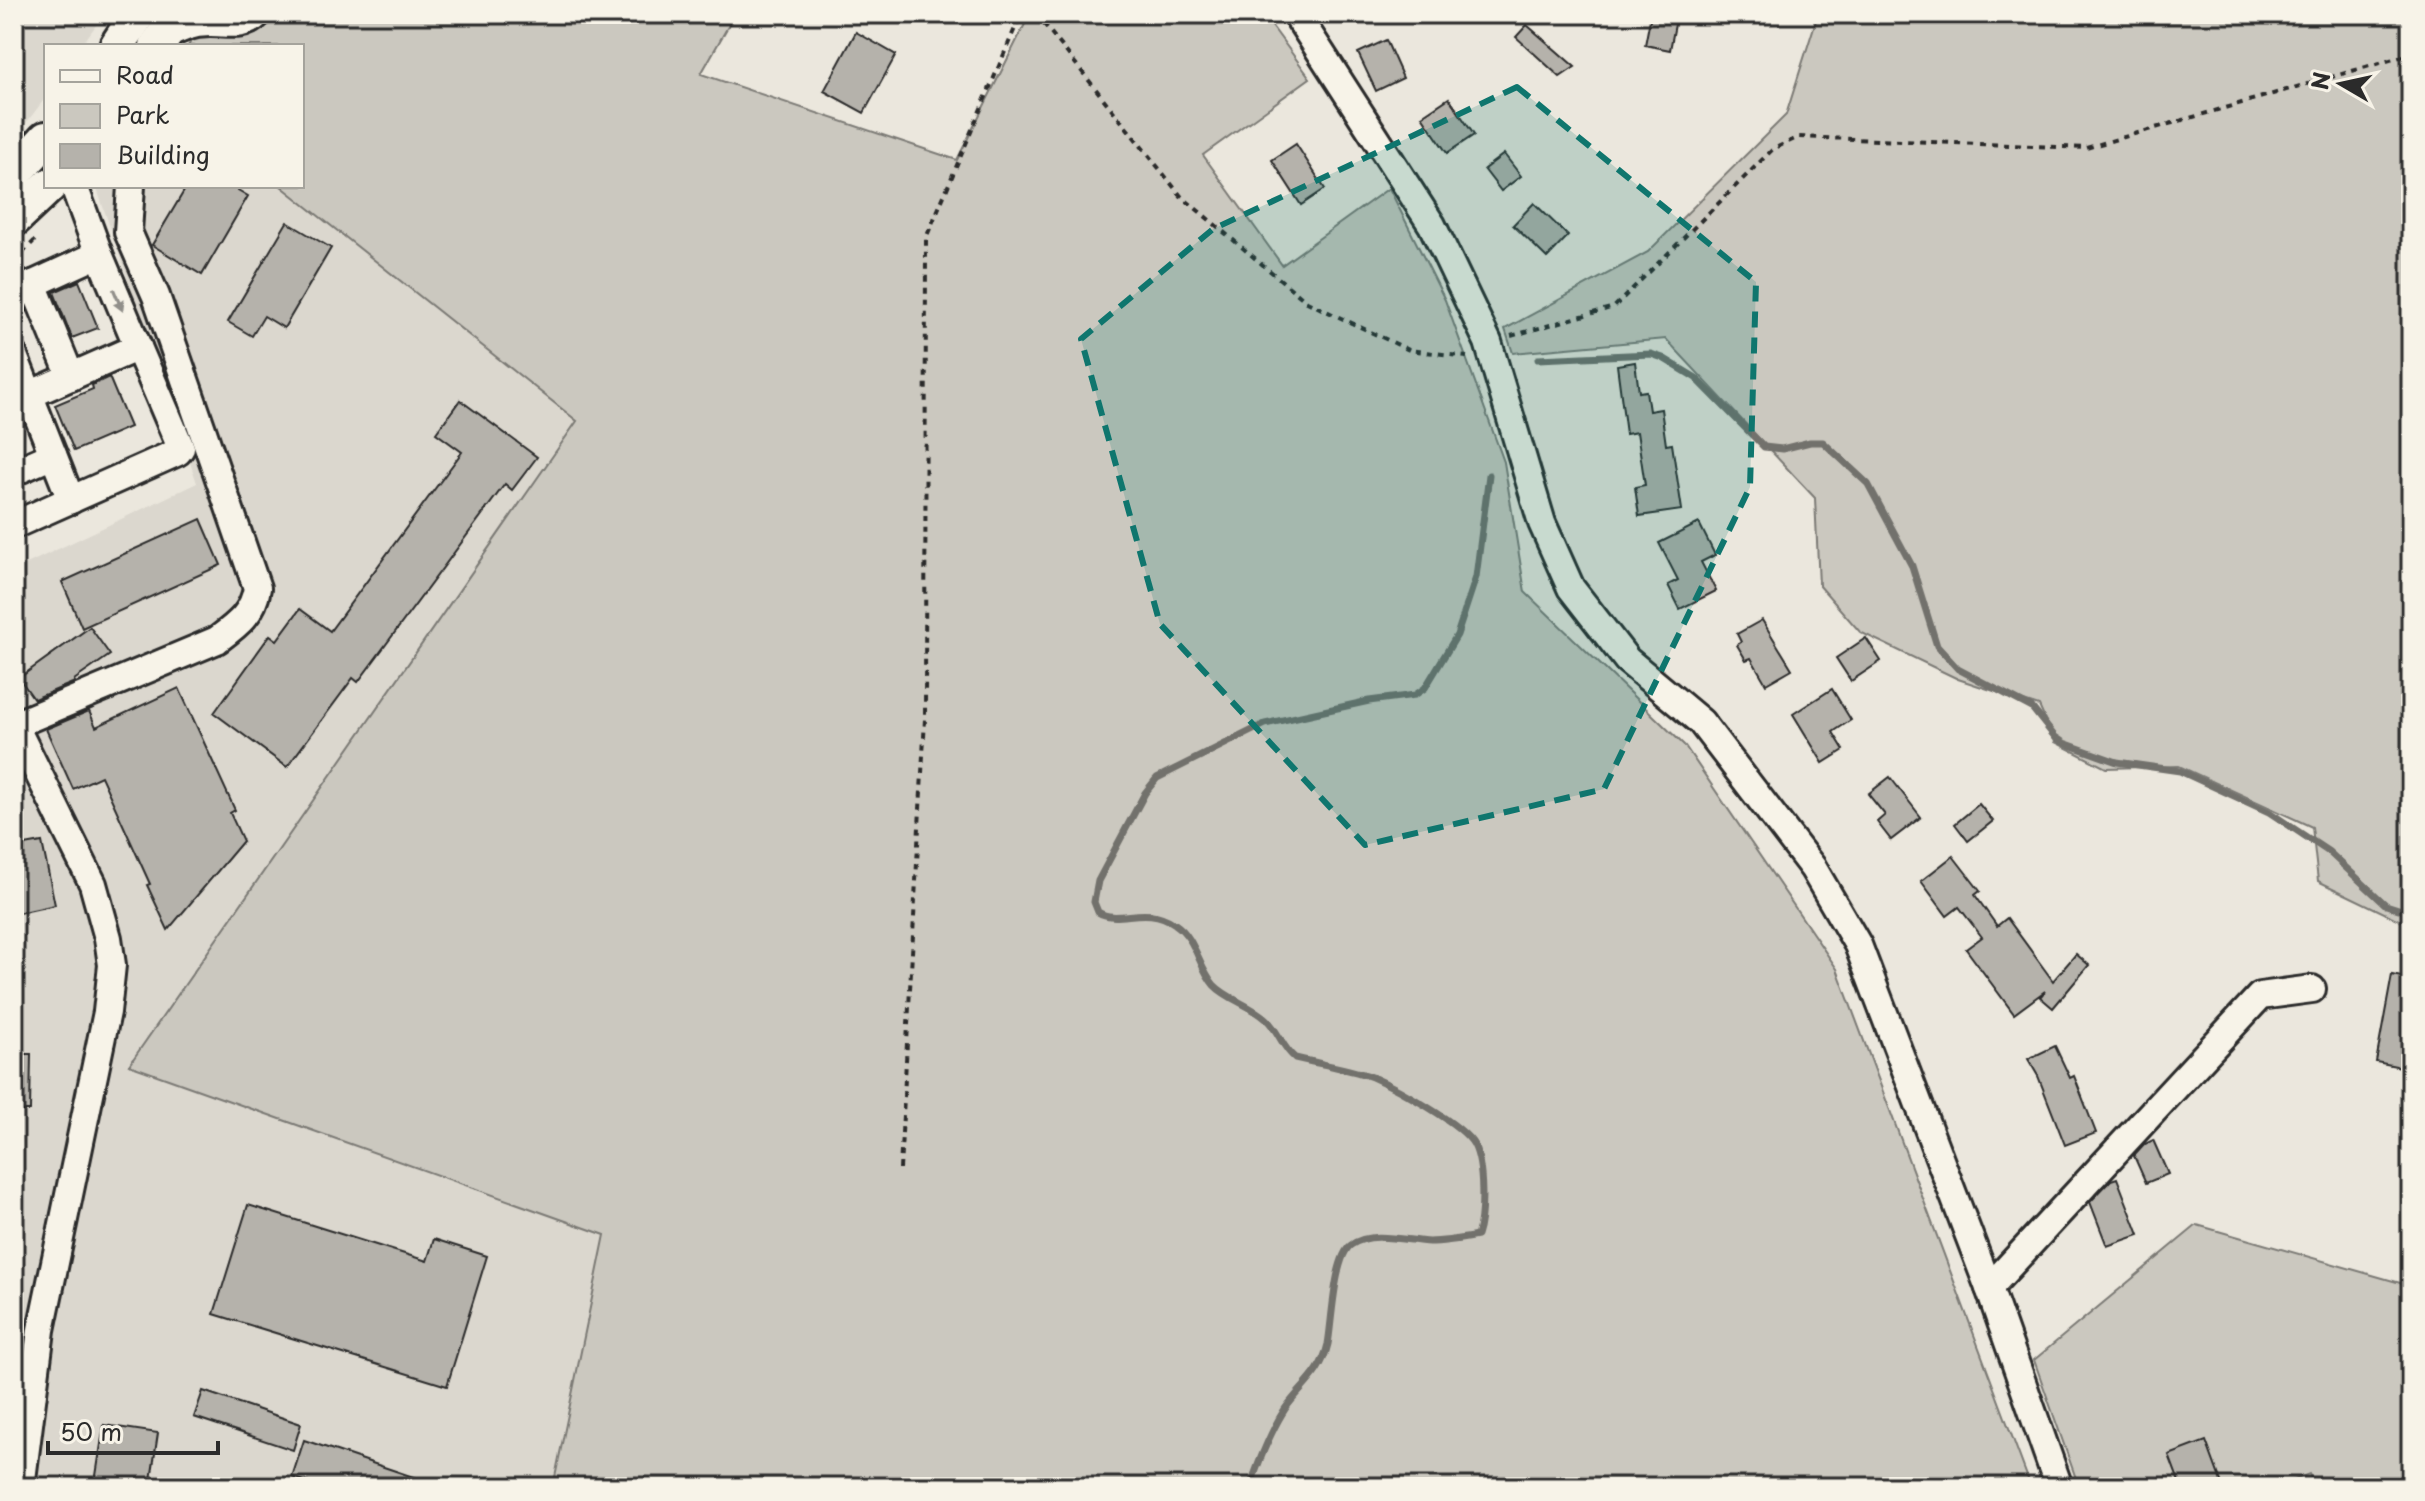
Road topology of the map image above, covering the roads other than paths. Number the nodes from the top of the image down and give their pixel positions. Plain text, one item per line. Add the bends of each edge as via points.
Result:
1 (138, 14) edge
2 (258, 14) edge
3 (1308, 18) edge
4 (166, 33) edge
5 (118, 44) edge
6 (44, 141) edge
7 (14, 174) edge
8 (47, 188) edge
9 (75, 188) edge
10 (131, 188) edge
11 (14, 219) edge
12 (99, 254) junction
13 (33, 284) junction
14 (14, 303) edge
15 (138, 347) junction
16 (14, 356) edge
17 (71, 377) junction
18 (29, 395) junction
19 (53, 455) junction
20 (14, 472) edge
21 (71, 500) junction
22 (14, 525) edge
23 (14, 725) edge
24 (2312, 989) dead end
25 (1989, 1288) junction
26 (21, 1487) edge
27 (2059, 1487) edge

1 - 5 main road
2 - 4 street via 237,25 208,23
3 - 25 street via 1432,225 1488,342 1542,523 1571,588 1627,660 1701,722 1813,868 1858,945
6 - 7 main road
8 - 11 main road
9 - 12 street
10 - 23 street via 128,232 156,296 257,588 255,604 243,621 217,640
12 - 13 street
12 -> 15 street
13 - 14 street via 18,291
13 - 17 street
15 - 17 street
15 - 21 street via 181,448
16 - 18 street
17 - 18 street
18 - 19 street
19 - 20 street
19 - 21 street
21 - 22 street
23 - 26 street via 93,884 112,965 107,1012 41,1330
24 - 25 street via 2260,996
25 - 27 street

